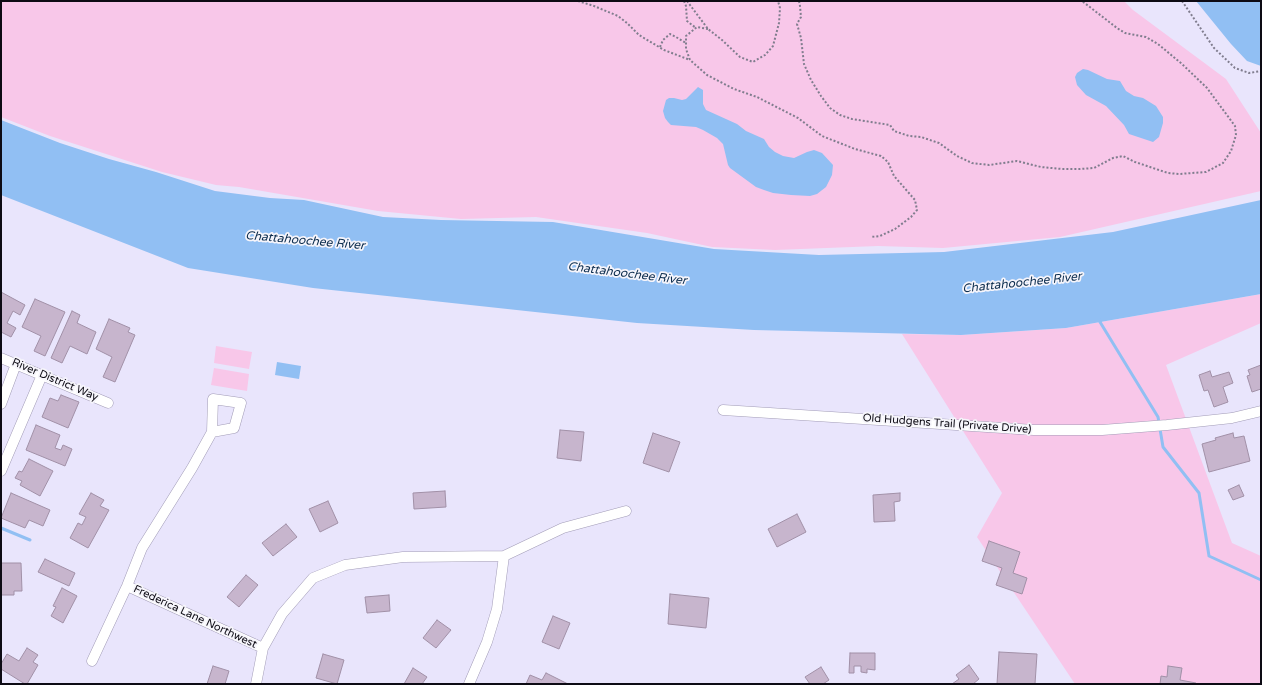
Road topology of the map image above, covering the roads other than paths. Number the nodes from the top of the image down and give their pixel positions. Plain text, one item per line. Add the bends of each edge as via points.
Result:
1 (1, 358) edge
2 (16, 364) junction
3 (42, 375) junction
4 (108, 403) dead end
5 (1, 404) edge
6 (723, 410) dead end
7 (1261, 411) edge
8 (212, 432) dead end
9 (1, 471) edge
10 (626, 511) dead end
11 (504, 556) junction
12 (127, 586) junction
13 (263, 648) junction
14 (92, 661) dead end
15 (256, 684) edge
16 (469, 684) edge

1 - 2 street, River District Way
2 - 3 street, River District Way
2 - 5 street
3 - 4 street, River District Way
3 - 9 street
6 - 7 street, Old Hudgens Trail (Private Drive) via 1034,430 1102,430 1169,425 1232,418
8 - 12 street, Frederica Lane Northwest via 142,548
10 - 11 street via 564,528
11 - 13 street via 403,557 345,565 313,578 282,614
11 - 16 street via 497,609 488,642
12 - 13 street, Frederica Lane Northwest
12 - 14 street, Frederica Lane Northwest
13 - 15 street

